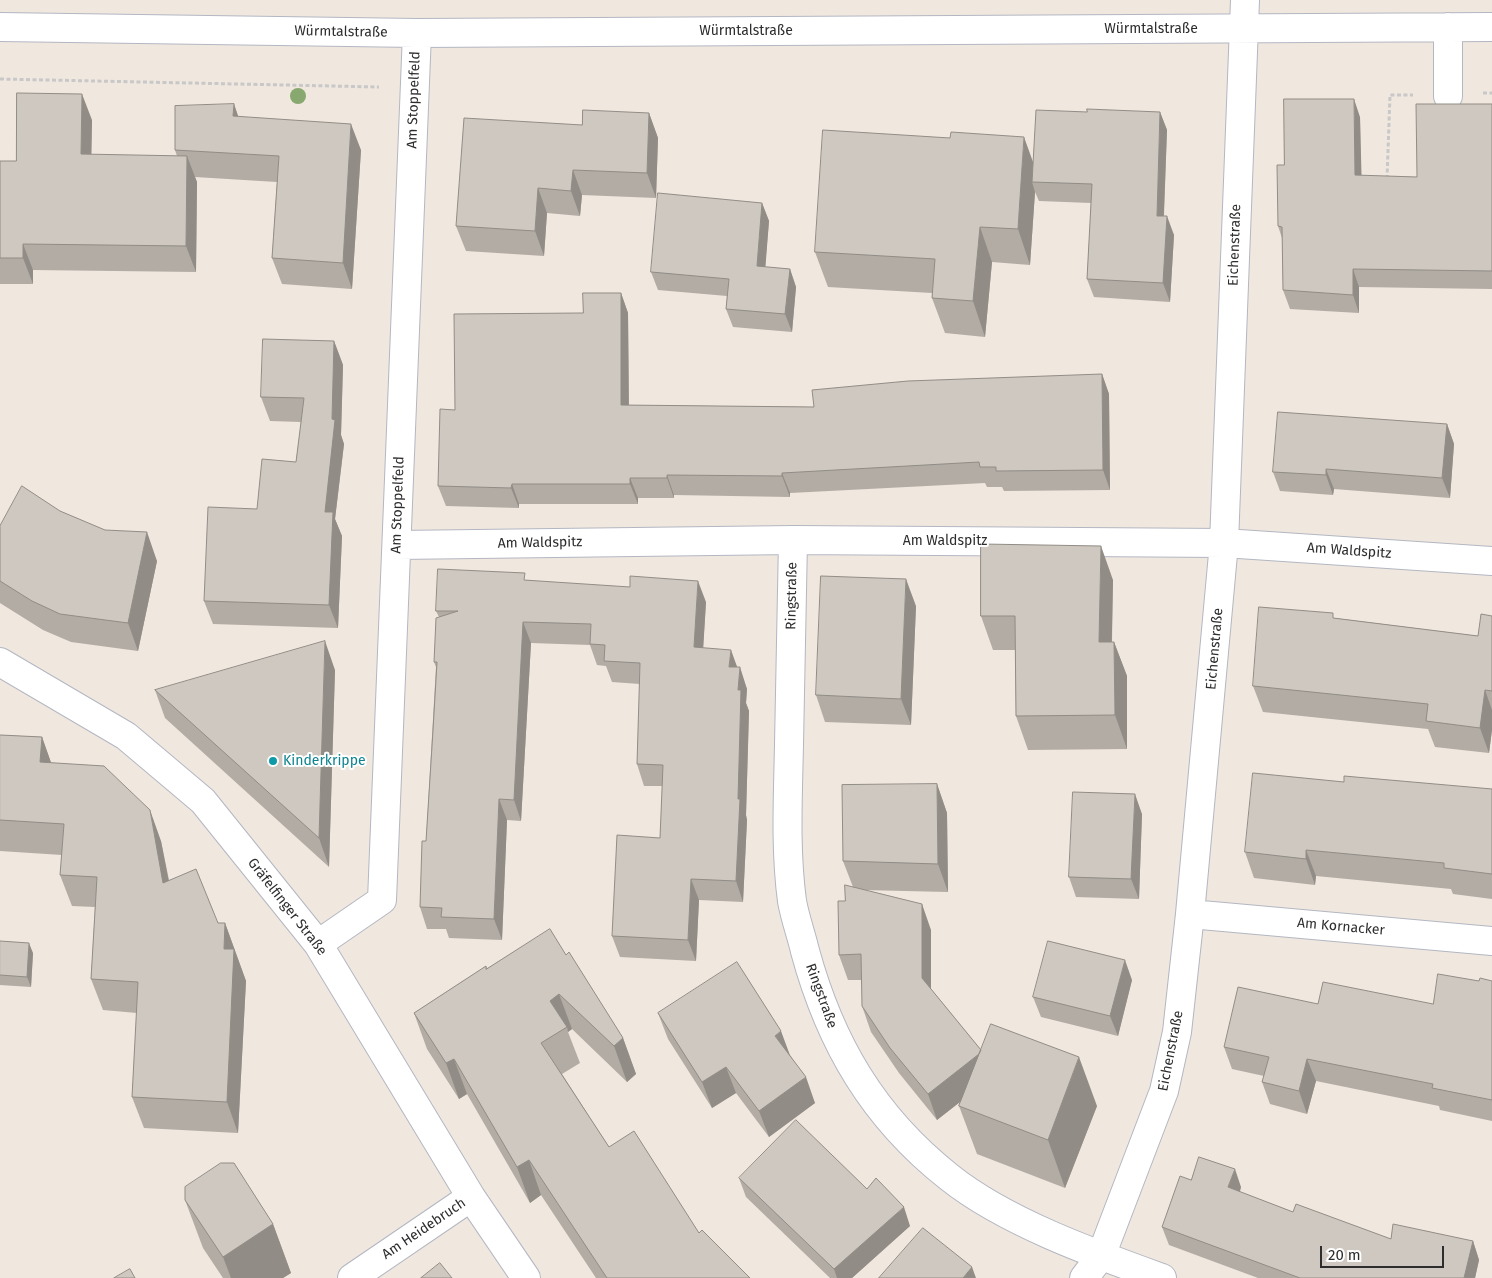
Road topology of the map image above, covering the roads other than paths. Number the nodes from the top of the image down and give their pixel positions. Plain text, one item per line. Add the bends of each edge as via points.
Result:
1 (1245, 0) edge
2 (0, 27) edge
3 (1448, 27) junction
4 (1492, 27) edge
5 (1243, 29) junction
6 (417, 33) junction
7 (1448, 96) road end
8 (794, 540) junction
9 (1224, 543) junction
10 (397, 544) junction
11 (1492, 561) edge
12 (0, 662) edge
13 (1190, 914) junction
14 (1492, 941) edge
15 (318, 944) junction
16 (470, 1197) junction
17 (1101, 1256) junction
18 (352, 1278) edge
19 (526, 1278) edge
20 (1084, 1278) edge
21 (1162, 1278) edge

1 - 5 street, Eichenstraße
2 - 6 street, Würmtalstraße
3 - 4 street, Würmtalstraße
3 - 5 street, Würmtalstraße
3 - 7 street
5 - 6 street, Würmtalstraße
5 - 9 street, Eichenstraße
6 - 10 street, Am Stoppelfeld
8 - 9 street, Am Waldspitz
8 - 10 street, Am Waldspitz
8 - 17 street, Ringstraße via 786,842 792,904 825,1012 871,1099 902,1135 950,1178 999,1210
9 - 11 street, Am Waldspitz
9 - 13 street, Eichenstraße
10 - 15 street, Am Stoppelfeld via 382,900
12 - 15 street, Gräfelfinger Straße via 126,736 203,801
13 - 14 street, Am Kornacker
13 - 17 street, Eichenstraße via 1177,1032 1164,1091
15 - 16 street, Gräfelfinger Straße
16 - 18 street, Am Heidebruch
16 - 19 street, Gräfelfinger Straße
17 - 20 street, Eichenstraße
17 - 21 street, Ringstraße

